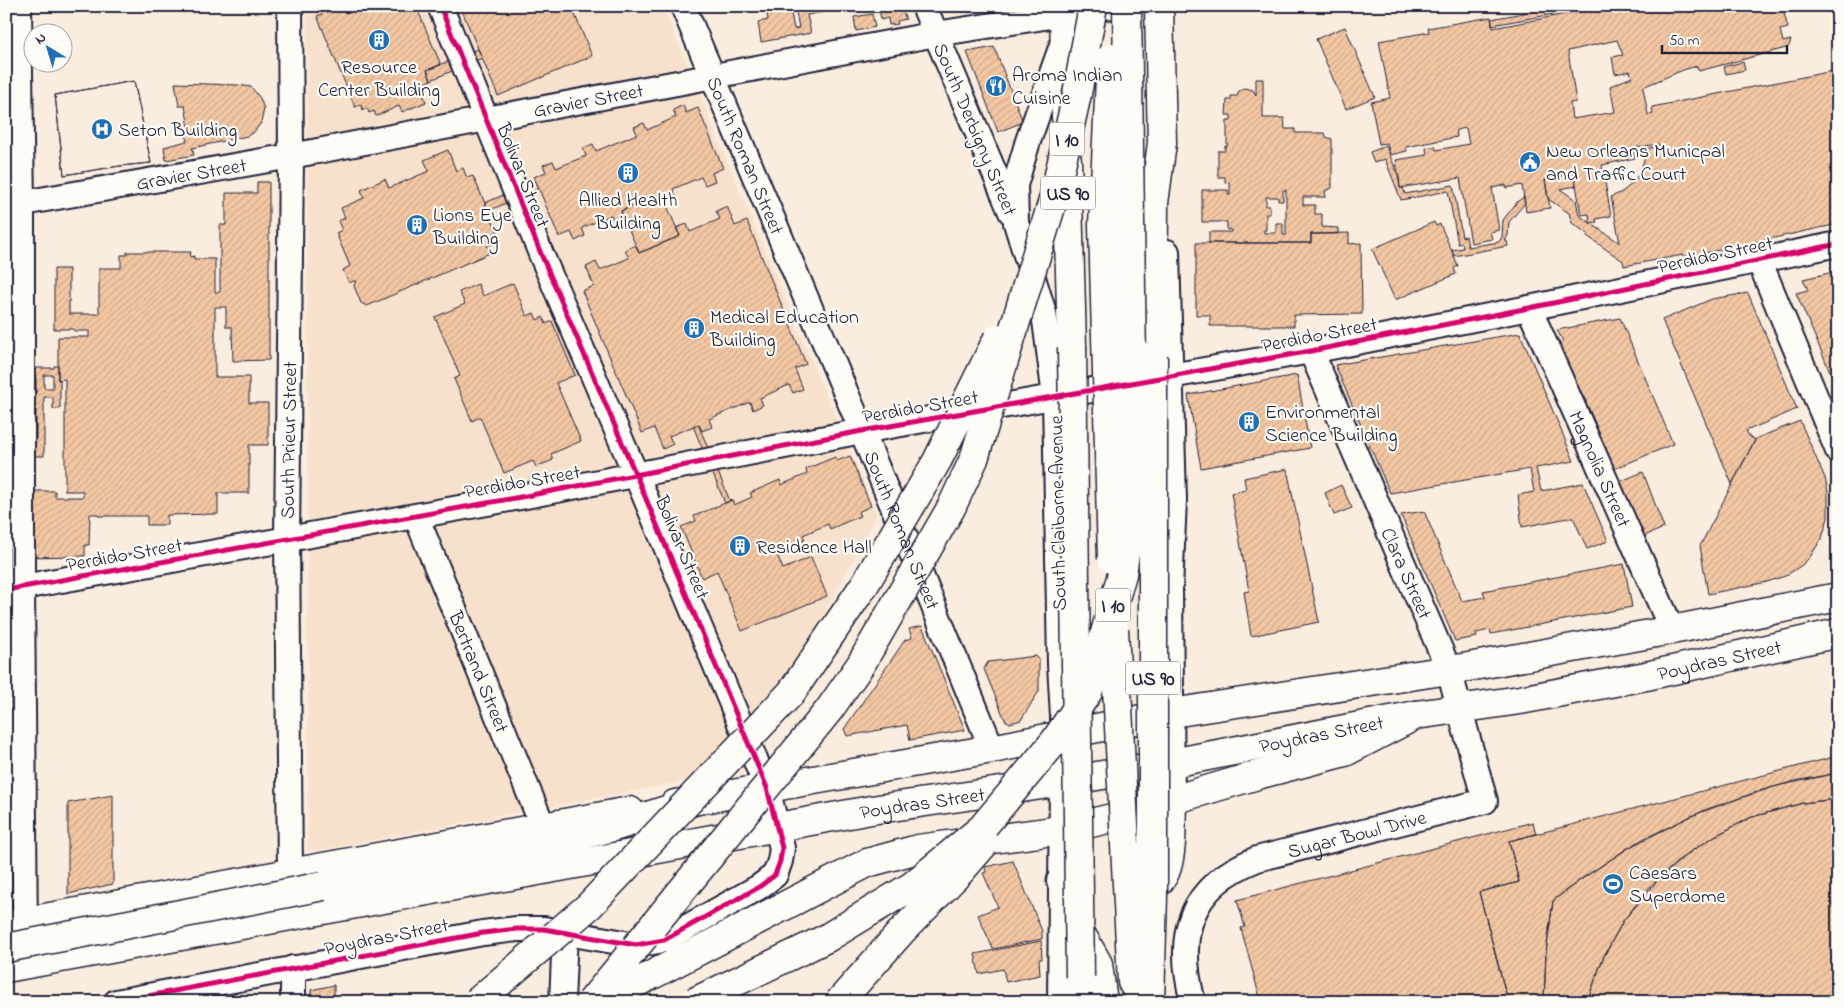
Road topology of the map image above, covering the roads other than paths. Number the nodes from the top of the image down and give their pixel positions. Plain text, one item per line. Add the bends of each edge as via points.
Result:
1 (19, 6) edge
2 (290, 6) edge
3 (440, 6) edge
4 (683, 6) edge
5 (924, 6) edge
6 (1093, 6) edge
7 (1114, 6) edge
8 (1127, 6) edge
9 (1159, 6) edge
10 (1064, 19) edge
11 (936, 34) junction
12 (713, 77) junction
13 (484, 119) junction
14 (1162, 143) junction
15 (290, 156) junction
16 (14, 205) edge
17 (1016, 223) junction
18 (1838, 244) edge
19 (1759, 260) junction
20 (1031, 269) junction
21 (1529, 308) junction
22 (1312, 352) junction
23 (1170, 376) junction
24 (1055, 397) junction
25 (862, 431) junction
26 (1838, 451) edge
27 (636, 475) junction
28 (416, 516) junction
29 (287, 540) junction
30 (14, 589) edge
31 (1838, 596) edge
32 (1672, 630) junction
33 (1838, 633) edge
34 (1449, 670) junction
35 (1460, 708) junction
36 (1172, 713) junction
37 (1416, 715) junction
38 (1059, 738) junction
39 (992, 749) junction
40 (1172, 763) junction
41 (1062, 782) junction
42 (767, 788) junction
43 (698, 800) junction
44 (1172, 801) junction
45 (1485, 801) joint
46 (543, 827) junction
47 (778, 827) junction
48 (1061, 830) junction
49 (290, 874) junction
50 (1061, 881) junction
51 (15, 924) edge
52 (565, 933) junction
53 (664, 940) joint
54 (607, 941) junction
55 (13, 960) edge
56 (293, 968) junction
57 (116, 1002) edge
58 (293, 1002) edge
59 (477, 1002) edge
60 (562, 1002) edge
61 (591, 1002) edge
62 (597, 1002) edge
63 (628, 1002) edge
64 (694, 1002) edge
65 (839, 1002) edge
66 (1060, 1002) edge
67 (1080, 1002) edge
68 (1103, 1002) edge
69 (1125, 1002) edge
70 (1144, 1002) edge
71 (1150, 1002) edge
72 (1193, 1002) edge

1 - 16 street
2 - 15 street, South Prieur Street
3 - 13 street, Bolivar Street
4 - 12 street, South Roman Street
5 - 11 street, South Derbigny Street
6 - 20 main road, I 10, bridge via 1058,178
7 - 10 street, Gravier Street
7 - 70 main road, bridge via 1103,225 1109,480 1132,982
8 - 38 main road, I 10, bridge via 1133,424 1131,513 1122,574 1088,692
9 - 14 main road, US 90
10 - 11 street, Gravier Street
10 - 17 street, South Claiborne Avenue via 1015,185
10 - 67 main road, South Claiborne Avenue / US 90, bridge via 1072,347
11 - 12 street, Gravier Street
11 - 17 street, South Derbigny Street
12 - 13 street, Gravier Street
12 - 25 street, South Roman Street
13 - 15 street, Gravier Street
13 - 27 street, Bolivar Street
14 - 23 street
14 - 71 main road, US 90, bridge via 1154,203
15 - 16 street, Gravier Street
15 - 29 street, South Prieur Street
16 - 30 street
17 - 24 street, South Claiborne Avenue via 1044,313
18 - 19 street, Perdido Street
19 - 21 street, Perdido Street
19 - 26 street
20 - 59 main road, I 10, bridge via 937,461 866,584 791,693 589,906
20 - 61 main road, bridge via 974,459 951,508 861,664 830,710
21 - 22 street, Perdido Street
21 - 32 street, Magnolia Street
22 - 23 street, Perdido Street
22 - 34 street, Clara Street
23 - 24 street, Perdido Street
23 - 36 street via 1174,500 1170,589
24 - 25 street, Perdido Street
24 - 38 street, South Claiborne Avenue
25 - 27 street, Perdido Street
25 - 39 street, South Roman Street
27 - 28 street, Perdido Street
27 - 42 street, Bolivar Street
28 - 29 street, Perdido Street
28 - 46 street, Bertrand Street
29 - 30 street, Perdido Street
29 - 49 street, South Prieur Street
30 - 51 street
31 - 32 main road, Poydras Street
32 - 34 main road, Poydras Street
33 - 35 main road, Poydras Street via 1646,676
34 - 35 street, Clara Street
34 - 36 main road, Poydras Street
35 - 37 main road, Poydras Street
35 - 45 street, Clara Street
36 - 38 main road, Poydras Street
36 - 40 street
37 - 40 main road, Poydras Street
37 - 44 main road via 1345,752
38 - 39 main road, Poydras Street
38 - 41 street, South Claiborne Avenue
38 - 64 main road, I 10, bridge via 982,828 912,886 827,938
38 - 65 main road, bridge via 1030,792
39 - 42 main road, Poydras Street
40 - 41 main road, Poydras Street
40 - 44 street
41 - 47 main road, Poydras Street
41 - 48 street, South Claiborne Avenue
42 - 43 main road, Poydras Street
42 - 47 street, Bolivar Street
43 - 46 main road, Poydras Street
43 - 55 main road, bridge via 552,843 323,886
44 - 48 main road
44 - 69 main road via 1167,869 1135,906 1128,922
45 - 72 street, Sugar Bowl Drive via 1257,859 1229,872 1207,890 1198,903 1189,930 1185,952
46 - 49 main road, Poydras Street
47 - 53 street, Bolivar Street via 782,848 774,875 759,887
47 - 55 main road, Poydras Street
48 - 50 street, South Claiborne Avenue
48 - 62 main road, bridge via 918,849 867,863
49 - 51 main road, Poydras Street
50 - 66 street, South Claiborne Avenue
50 - 68 main road via 1072,918 1098,964
51 - 55 street
52 - 54 street, Poydras Street
52 - 56 street, Poydras Street via 544,929 483,933
52 - 60 street
53 - 54 street, Poydras Street via 636,945
54 - 63 street
56 - 57 street, Poydras Street
56 - 58 street

